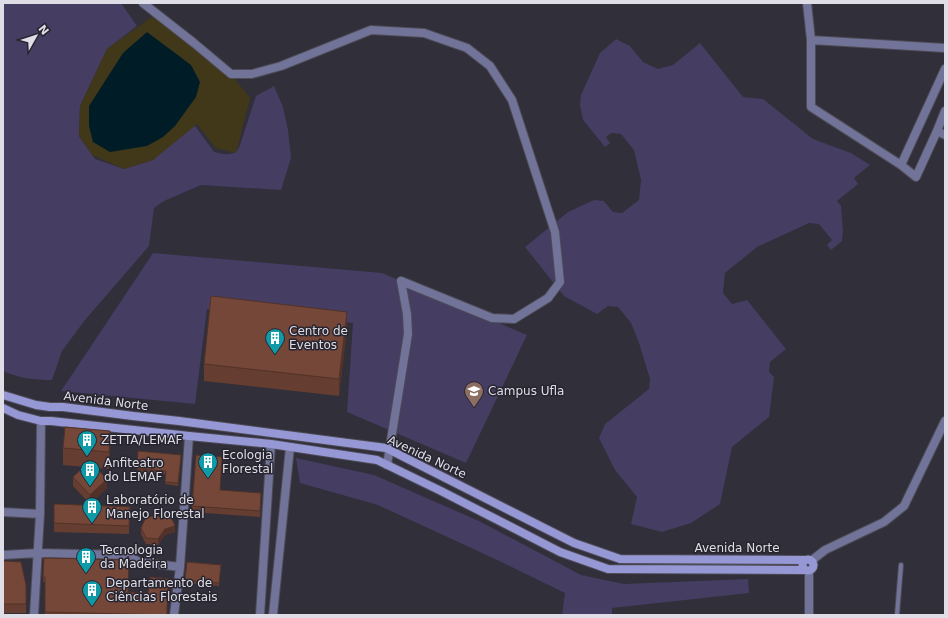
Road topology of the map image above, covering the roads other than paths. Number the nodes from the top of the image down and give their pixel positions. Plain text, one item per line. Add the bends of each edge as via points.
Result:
1 (143, 3) edge
2 (807, 3) edge
3 (811, 40) junction
4 (945, 48) edge
5 (945, 69) edge
6 (945, 111) edge
7 (937, 131) junction
8 (945, 135) edge
9 (901, 165) junction
10 (3, 395) edge
11 (36, 404) junction
12 (50, 407) junction
13 (3, 408) edge
14 (38, 420) junction
15 (52, 421) junction
16 (945, 421) edge
17 (189, 436) junction
18 (271, 444) junction
19 (290, 446) junction
20 (390, 450) junction
21 (387, 465) junction
22 (3, 512) edge
23 (40, 514) junction
24 (265, 541) junction
25 (280, 542) junction
26 (38, 553) junction
27 (3, 555) edge
28 (808, 560) junction
29 (901, 565) dead end
30 (180, 567) junction
31 (807, 570) junction
32 (34, 615) edge
33 (174, 615) edge
34 (260, 615) edge
35 (273, 615) edge
36 (809, 615) edge
37 (897, 615) edge

1 - 20 street via 231,74 252,74 281,66 371,30 424,32 467,48 490,66 512,100 556,232 560,282 548,298 514,319 492,318 401,281 408,334
2 - 3 street
3 - 4 street
3 - 9 street via 811,107
5 - 9 street
6 - 7 street
7 - 8 street
7 - 9 street via 916,177
10 - 11 street, Avenida Norte
11 - 12 street, Avenida Norte
11 - 14 street via 31,411
12 - 15 street
12 - 20 street, Avenida Norte via 179,421
13 - 14 street, Avenida Norte
14 - 15 street, Avenida Norte
14 - 23 street
15 - 17 street, Avenida Norte
16 - 28 street via 904,506 884,522
17 - 18 street, Avenida Norte
17 - 30 street
18 - 19 street, Avenida Norte
18 - 24 street
19 - 21 street, Avenida Norte via 377,460
19 - 25 street
20 - 21 street
20 - 28 street, Avenida Norte via 574,543 620,559
21 - 31 street, Avenida Norte via 560,552 608,569
22 - 23 street
23 - 26 street
24 - 25 street
24 - 34 street
25 - 35 street
26 - 27 street
26 - 30 street via 127,555 139,562
26 - 32 street
28 - 31 street via 802,565
29 - 37 lane
30 - 33 street
31 - 36 street

